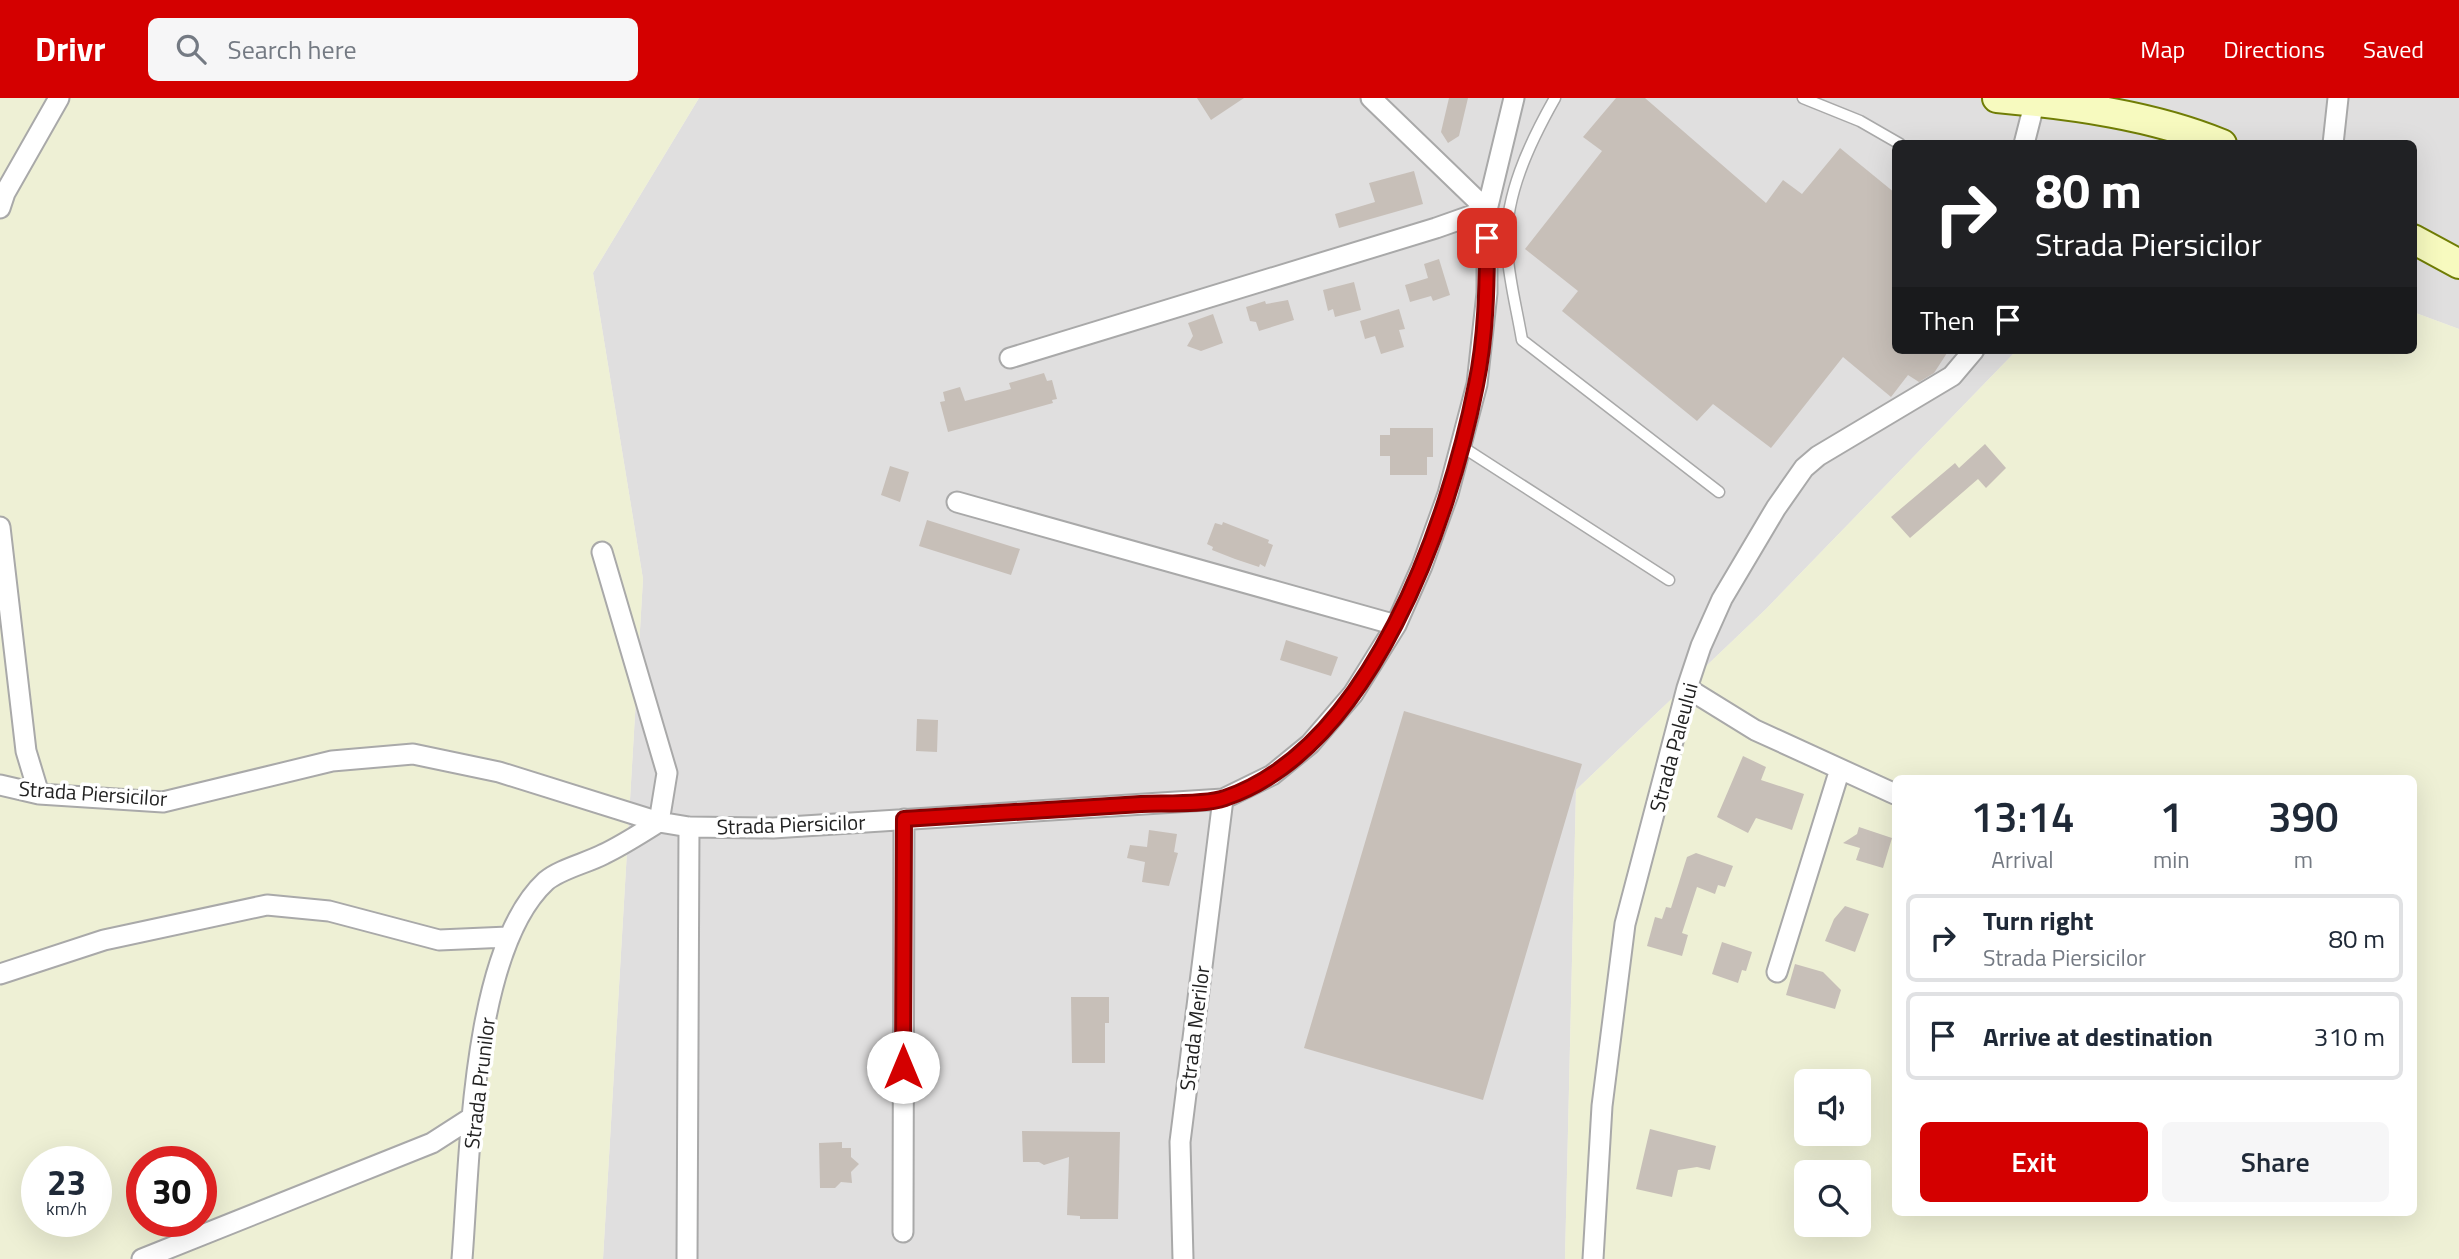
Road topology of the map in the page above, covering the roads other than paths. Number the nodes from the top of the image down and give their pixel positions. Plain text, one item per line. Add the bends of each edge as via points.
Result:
1 (59, 98) edge
2 (1371, 98) edge
3 (1514, 98) edge
4 (1555, 98) edge
5 (1803, 98) edge
6 (2338, 98) edge
7 (2012, 99) edge
8 (1893, 140) edge
9 (2023, 140) edge
10 (2212, 140) edge
11 (2333, 140) edge
12 (0, 208) edge
13 (1487, 210) junction
14 (2417, 241) edge
15 (2459, 264) edge
16 (1971, 354) edge
17 (1010, 358) dead end
18 (1461, 446) junction
19 (1719, 492) dead end
20 (957, 502) dead end
21 (0, 527) edge
22 (602, 552) dead end
23 (1669, 580) dead end
24 (1396, 625) junction
25 (1687, 688) junction
26 (1840, 769) junction
27 (0, 786) edge
28 (39, 793) junction
29 (1892, 793) edge
30 (1223, 799) junction
31 (904, 819) junction
32 (659, 822) junction
33 (689, 827) junction
34 (508, 937) junction
35 (1777, 972) dead end
36 (0, 975) edge
37 (474, 1116) junction
38 (903, 1232) dead end
39 (142, 1259) edge
40 (461, 1259) edge
41 (687, 1259) edge
42 (1183, 1259) edge
43 (1593, 1259) edge

1 - 12 street
2 - 13 street
3 - 13 street, Strada Piersicilor
4 - 19 lane via 1534,135 1512,201 1507,248 1522,340
5 - 8 lane
6 - 11 street
7 - 9 street
7 - 10 main road via 2183,128
13 - 17 street
13 - 18 street, Strada Piersicilor via 1487,293 1476,384
14 - 15 main road
16 - 25 street, Strada Paleului via 1952,376 1920,398 1804,468 1722,599
18 - 23 lane
18 - 24 street, Strada Piersicilor via 1448,494
20 - 24 street
21 - 28 street via 26,751
22 - 32 street via 667,772
24 - 30 street, Strada Piersicilor via 1353,694 1310,744 1272,775
25 - 26 street via 1755,730
25 - 43 street, Strada Paleului via 1625,924 1602,1106
26 - 29 street
26 - 35 street
27 - 28 street, Strada Piersicilor
28 - 32 street, Strada Piersicilor via 163,802 332,761 413,754 499,772
30 - 31 street, Strada Piersicilor
30 - 42 street, Strada Merilor via 1180,1142
31 - 33 street, Strada Piersicilor via 773,828
31 - 38 street
32 - 33 street, Strada Piersicilor
32 - 34 street, Strada Prunilor via 547,880
33 - 41 street
34 - 36 street via 439,940 329,911 267,905 104,940
34 - 37 street, Strada Prunilor via 484,1019
37 - 39 street via 432,1143
37 - 40 street, Strada Prunilor

